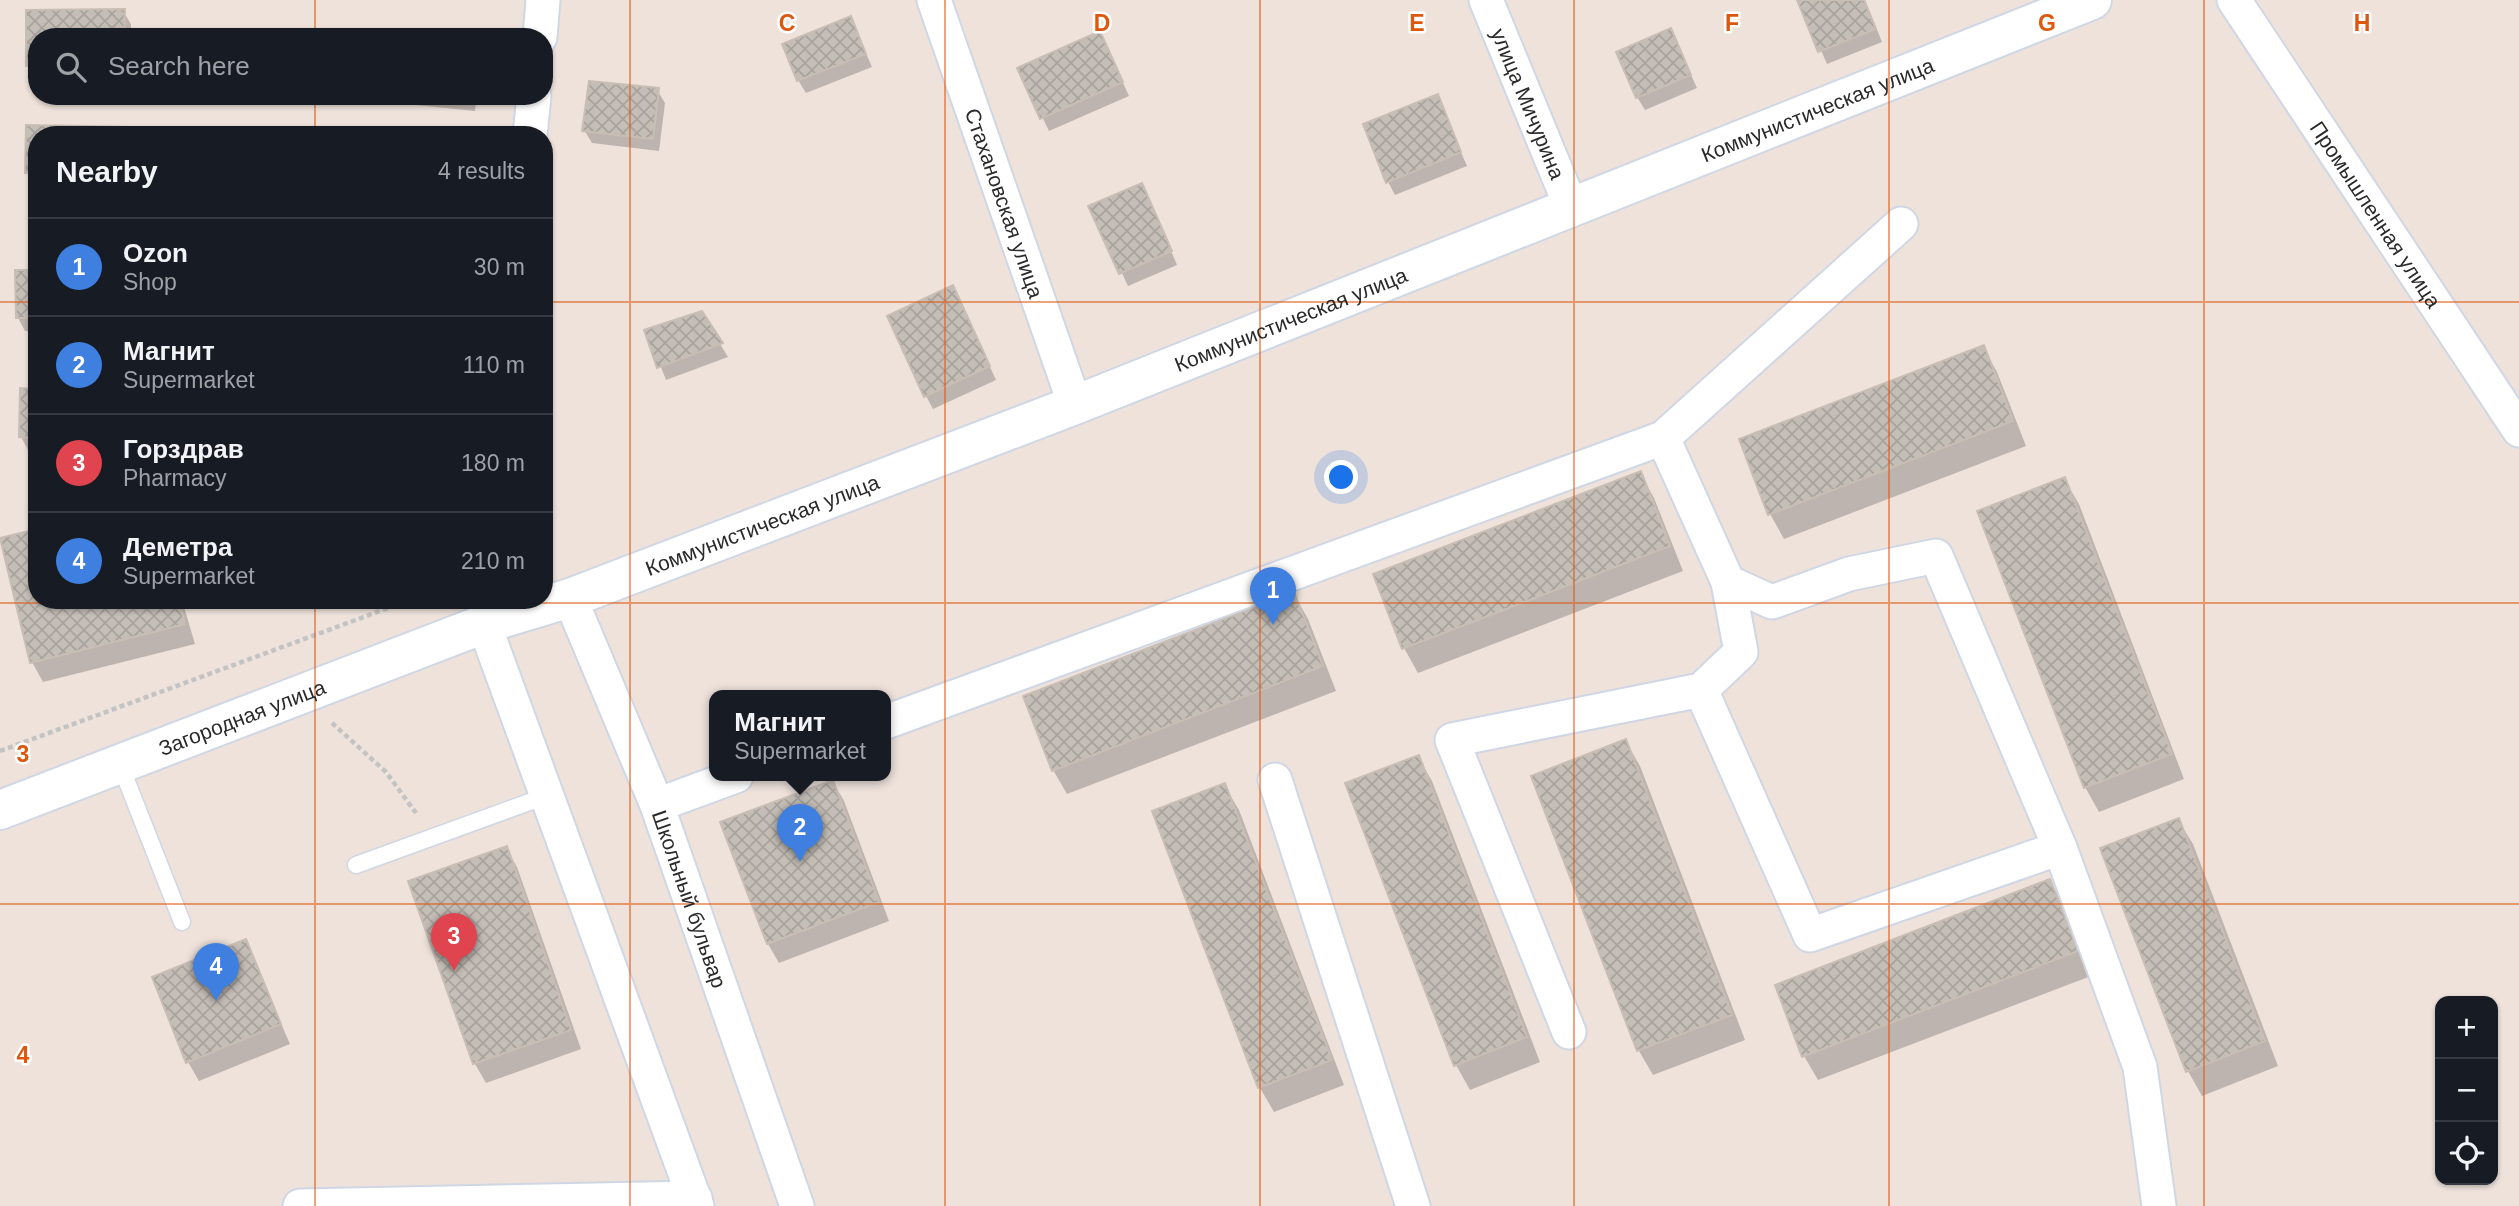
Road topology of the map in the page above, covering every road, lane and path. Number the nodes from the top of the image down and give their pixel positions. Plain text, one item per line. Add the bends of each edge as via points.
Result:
1 (543, 0) edge
2 (934, 0) edge
3 (1486, 0) edge
4 (2092, 0) edge
5 (2234, 0) edge
6 (541, 28) edge
7 (533, 105) edge
8 (531, 126) edge
9 (1571, 207) junction
10 (1901, 224) dead end
11 (2506, 396) edge
12 (1075, 405) junction
13 (2519, 430) edge
14 (1663, 438) junction
15 (1728, 582) junction
16 (570, 598) junction
17 (553, 601) edge
18 (386, 609) edge
19 (503, 609) edge
20 (485, 612) edge
21 (278, 650) junction
22 (1701, 690) junction
23 (302, 695) junction
24 (891, 720) edge
25 (0, 751) edge
26 (120, 764) junction
27 (1275, 780) dead end
28 (722, 781) edge
29 (546, 796) junction
30 (657, 805) junction
31 (0, 810) edge
32 (433, 837) junction
33 (2060, 848) junction
34 (356, 865) dead end
35 (182, 922) dead end
36 (1569, 1032) dead end
37 (696, 1202) edge
38 (300, 1206) edge
39 (797, 1206) edge
40 (1413, 1206) edge
41 (2159, 1206) edge

1 - 6 street
2 - 12 street, Стахановская улица
3 - 9 street, улица Мичурина
4 - 9 street, Коммунистическая улица
5 - 11 street, Промышленная улица
7 - 8 street
9 - 12 street, Коммунистическая улица
10 - 14 street
11 - 13 street, Промышленная улица
12 - 16 street, Коммунистическая улица
14 - 15 street
14 - 24 street
15 - 22 street via 1741,652
15 - 33 street via 1772,602 1849,574 1936,556
16 - 17 street, Коммунистическая улица
16 - 30 street, Школьный бульвар
18 - 21 path
19 - 20 street, Коммунистическая улица
20 - 23 street, Загородная улица
20 - 29 street
21 - 23 path
21 - 25 path
22 - 33 street via 1810,935
22 - 36 street via 1452,740
23 - 26 street, Загородная улица
23 - 32 path via 386,772
26 - 31 street, Загородная улица
26 - 35 lane
27 - 40 street
28 - 30 street
29 - 32 lane
29 - 37 street
30 - 39 street, Школьный бульвар
32 - 34 lane
33 - 41 street via 2140,1068
37 - 38 street

